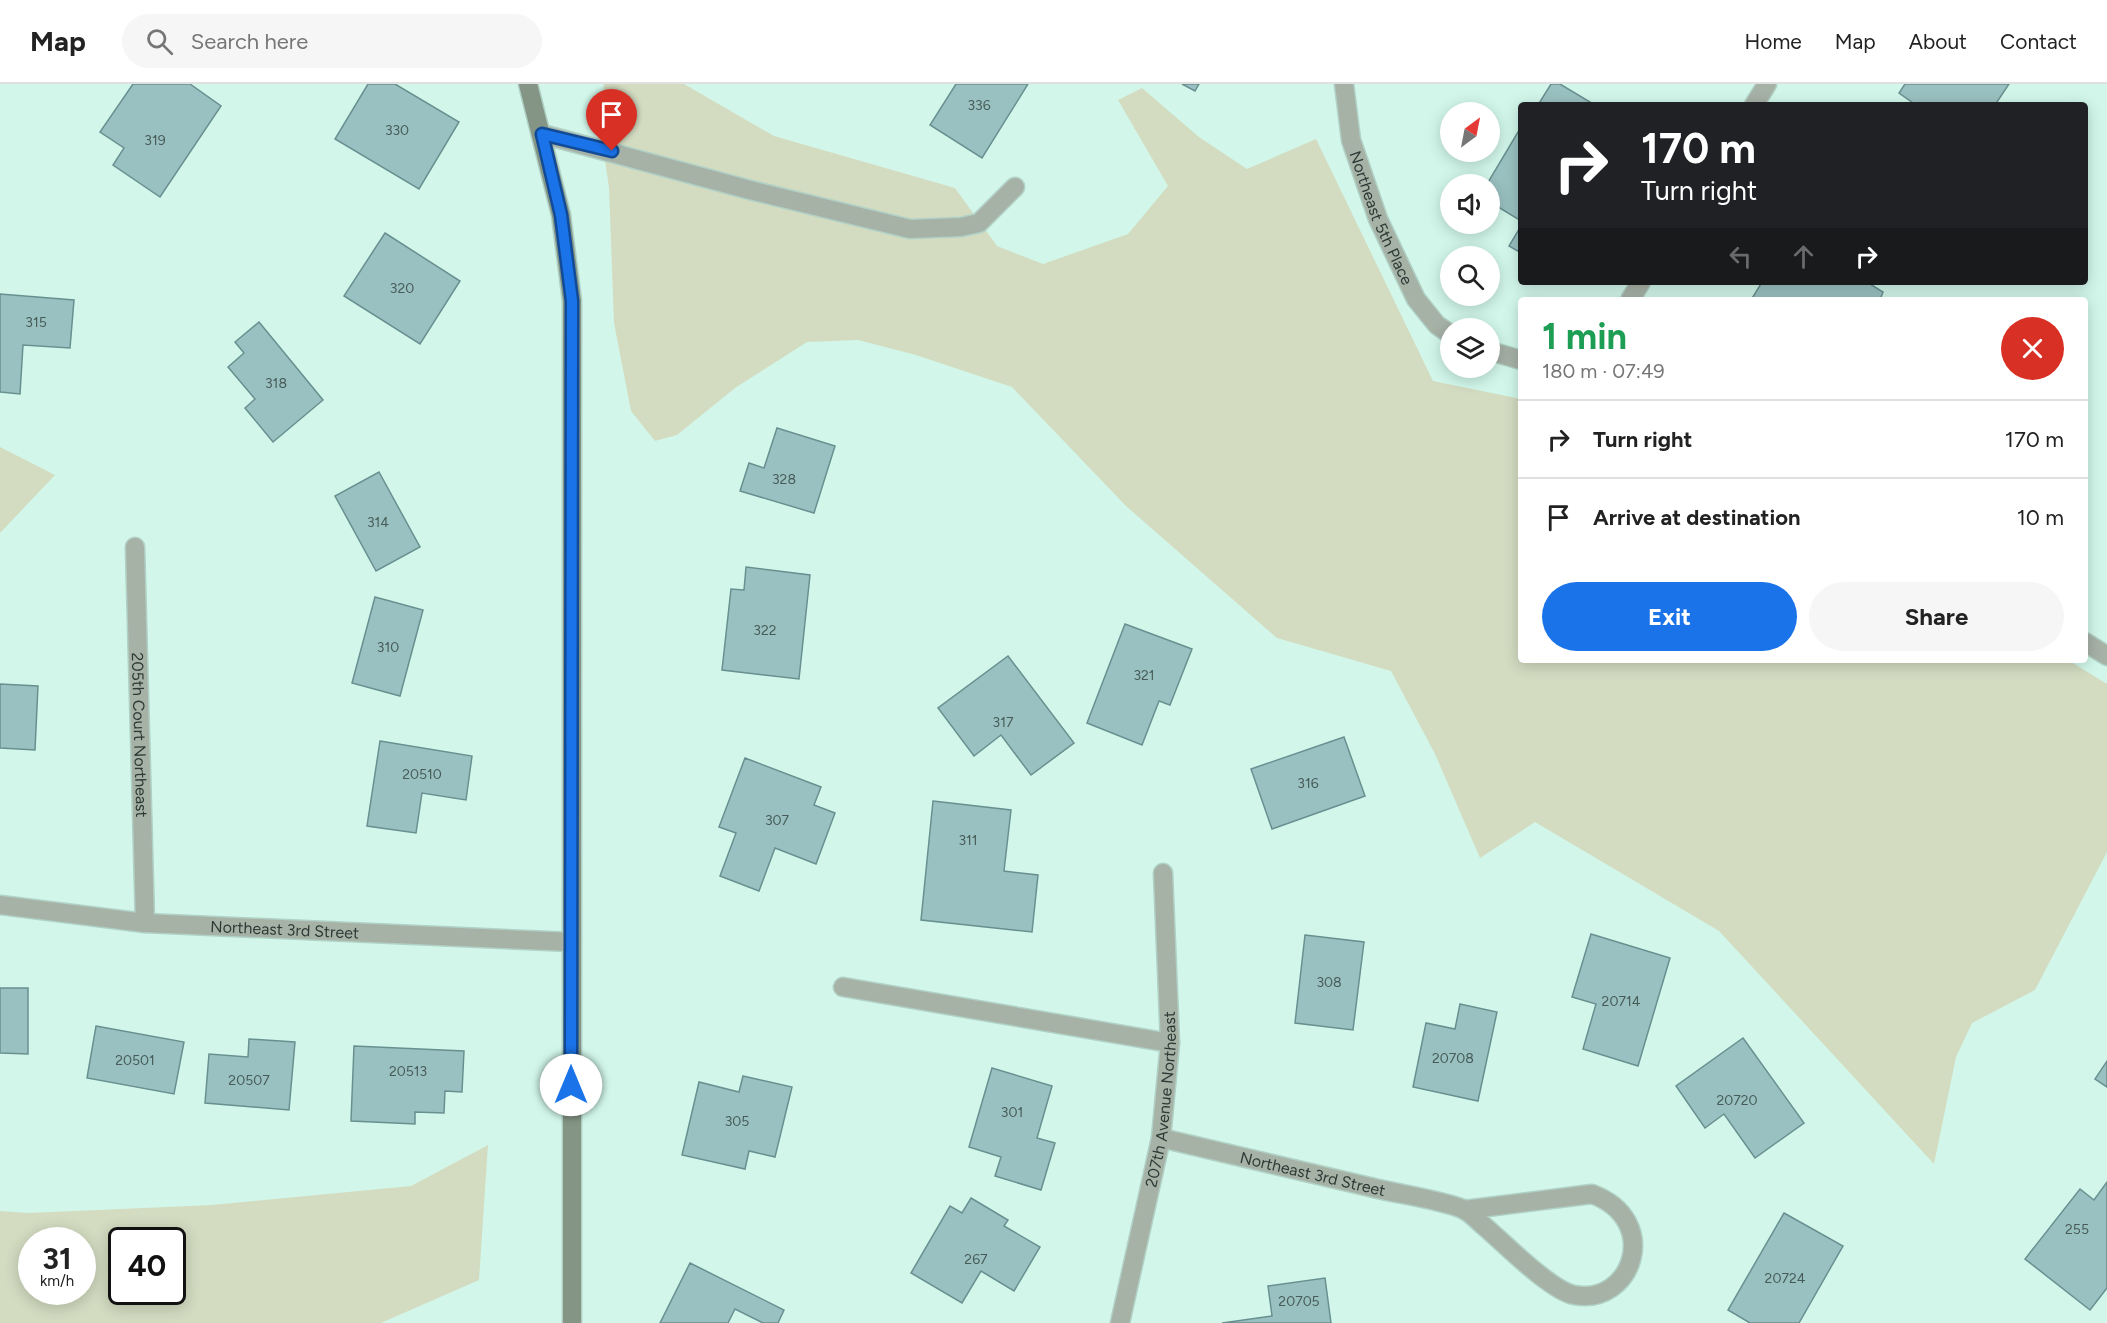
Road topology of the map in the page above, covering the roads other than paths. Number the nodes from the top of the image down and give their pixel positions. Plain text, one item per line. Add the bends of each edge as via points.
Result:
1 (528, 84) edge
2 (1344, 84) edge
3 (1767, 84) edge
4 (1756, 102) edge
5 (542, 134) junction
6 (1015, 187) dead end
7 (1440, 327) edge
8 (1500, 354) edge
9 (1518, 359) edge
10 (135, 547) dead end
11 (2088, 644) edge
12 (2107, 656) edge
13 (1163, 873) dead end
14 (0, 905) edge
15 (145, 923) junction
16 (571, 942) junction
17 (843, 987) dead end
18 (1170, 1043) junction
19 (1161, 1138) junction
20 (1464, 1210) junction
21 (572, 1323) edge
22 (1120, 1323) edge

1 - 5 street
2 - 7 street, Northeast 5th Place via 1351,140 1378,219 1416,299
3 - 4 street
5 - 6 street via 910,229 961,227 979,222
5 - 16 street via 561,215 572,301
8 - 9 street
10 - 15 street, 205th Court Northeast
11 - 12 street
13 - 18 street, 207th Avenue Northeast
14 - 15 street, Northeast 3rd Street
15 - 16 street, Northeast 3rd Street
16 - 21 street
17 - 18 street
18 - 19 street, 207th Avenue Northeast
19 - 20 street, Northeast 3rd Street
19 - 22 street, 207th Avenue Northeast
20 - 20 street, Northeast 3rd Street via 1561,1292 1592,1295 1607,1290 1624,1274 1633,1252 1633,1237 1619,1209 1592,1194

